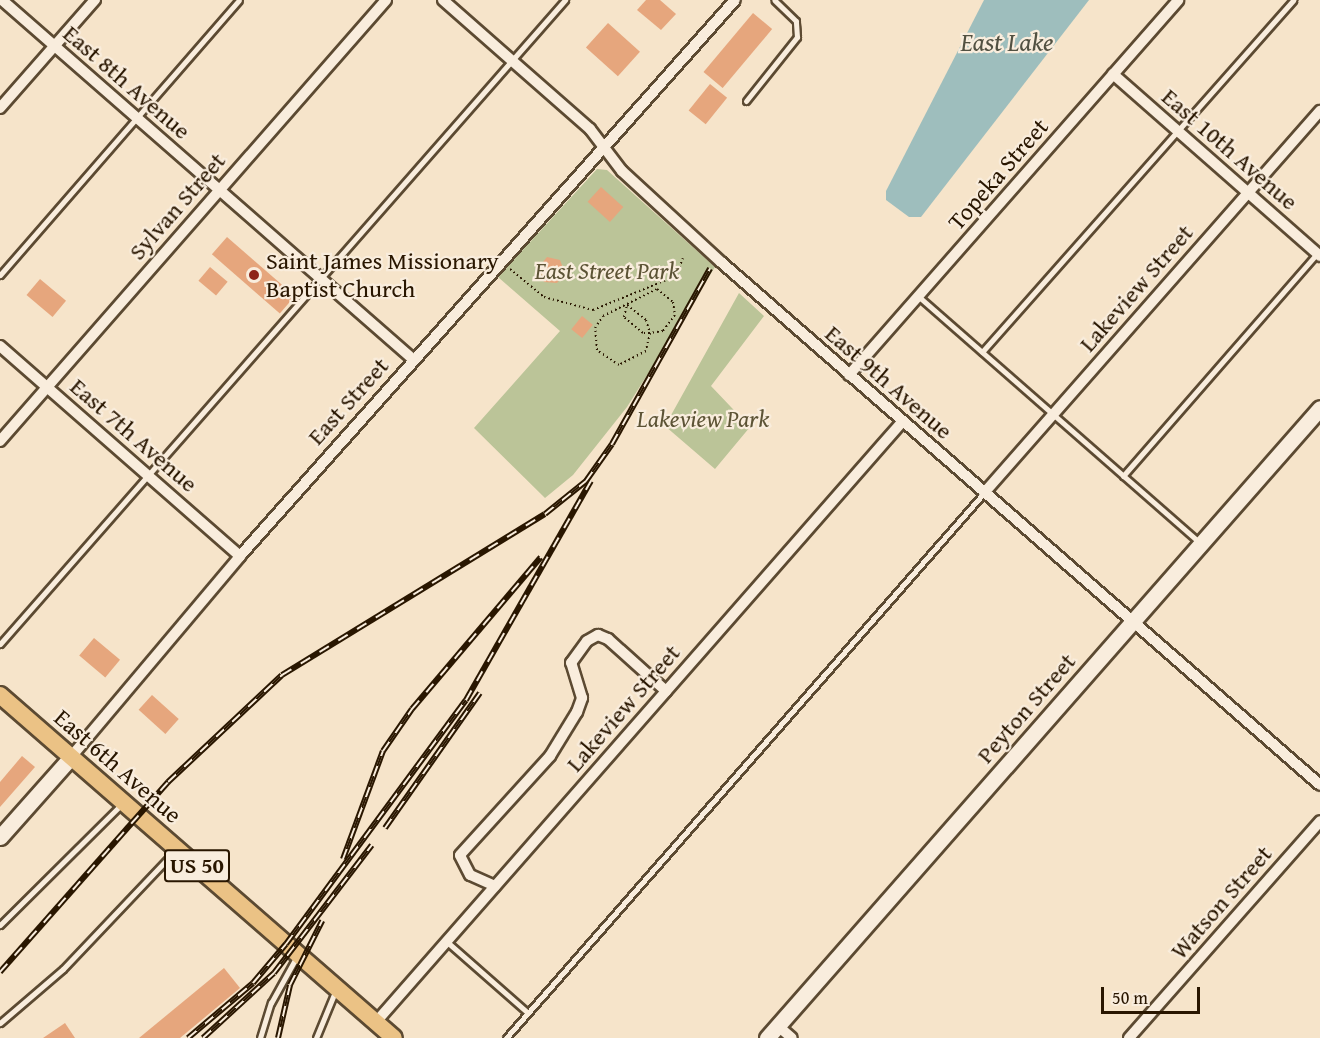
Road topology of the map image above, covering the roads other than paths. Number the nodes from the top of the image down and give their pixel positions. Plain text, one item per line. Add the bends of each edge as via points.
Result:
1 (2, 0) edge
2 (95, 0) edge
3 (239, 0) edge
4 (386, 0) edge
5 (443, 0) edge
6 (565, 0) edge
7 (735, 0) edge
8 (774, 0) edge
9 (1178, 0) edge
10 (1293, 0) edge
11 (54, 46) junction
12 (511, 60) junction
13 (1113, 74) junction
14 (746, 101) dead end
15 (0, 108) edge
16 (1320, 111) edge
17 (135, 117) junction
18 (1177, 130) junction
19 (603, 148) junction
20 (219, 190) junction
21 (1248, 193) junction
22 (1319, 255) edge
23 (0, 275) edge
24 (320, 278) junction
25 (918, 296) junction
26 (0, 346) edge
27 (981, 352) junction
28 (414, 360) junction
29 (849, 375) junction
30 (46, 387) junction
31 (1320, 409) edge
32 (1053, 415) junction
33 (902, 422) junction
34 (0, 441) edge
35 (147, 474) junction
36 (1123, 476) junction
37 (984, 493) junction
38 (1201, 544) junction
39 (240, 556) junction
40 (1131, 623) junction
41 (0, 644) edge
42 (666, 691) junction
43 (0, 695) edge
44 (71, 757) junction
45 (1320, 785) edge
46 (123, 802) junction
47 (1320, 821) edge
48 (0, 837) edge
49 (177, 849) junction
50 (495, 886) junction
51 (0, 925) edge
52 (446, 941) junction
53 (298, 954) junction
54 (336, 987) junction
55 (528, 1013) junction
56 (376, 1022) junction
57 (0, 1023) edge
58 (778, 1026) junction
59 (260, 1038) edge
60 (316, 1038) edge
61 (394, 1038) edge
62 (506, 1038) edge
63 (767, 1038) edge
64 (792, 1038) edge
65 (1129, 1038) edge

1 - 11 street, East 8th Avenue
2 - 11 street
3 - 17 lane
4 - 20 street, Sylvan Street
5 - 12 street, East 9th Avenue
6 - 12 lane
7 - 19 street, East Street
8 - 14 lane via 796,21 797,37
9 - 13 street, Topeka Street
10 - 18 lane
11 - 15 street
11 - 17 street, East 8th Avenue
12 - 19 street, East 9th Avenue via 591,129
12 - 24 lane
13 - 18 street, East 10th Avenue
13 - 25 street, Topeka Street
16 - 21 street, Lakeview Street
17 - 20 street, East 8th Avenue
17 - 23 lane
18 - 21 street, East 10th Avenue
18 - 27 lane
19 - 28 street, East Street
19 - 29 street, East 9th Avenue via 721,262
20 - 24 street, East 8th Avenue
20 - 30 street, Sylvan Street
21 - 22 street, East 10th Avenue
21 - 32 street, Lakeview Street
22 - 36 lane
24 - 28 street, East 8th Avenue
24 - 35 lane
25 - 27 lane
25 - 29 street, Topeka Street
26 - 30 street, East 7th Avenue
27 - 32 lane
28 - 39 street, East Street
29 - 33 street, East 9th Avenue
30 - 34 street, Sylvan Street
30 - 35 street, East 7th Avenue
31 - 38 street, Peyton Street
32 - 36 lane
32 - 37 street, Lakeview Street
33 - 37 street, East 9th Avenue
33 - 42 street, Lakeview Street
35 - 39 street, East 7th Avenue
35 - 41 lane
36 - 38 lane
37 - 40 street, East 9th Avenue
37 - 55 lane
38 - 40 street, Peyton Street
39 - 44 street, East Street
40 - 45 street, East 9th Avenue
40 - 58 street, Peyton Street
42 - 50 street, Lakeview Street
42 - 50 street via 608,639 598,635 587,641 571,663 582,698 577,712 550,756 460,855 470,875
43 - 44 main road, East 6th Avenue / US 50
44 - 46 main road, East 6th Avenue / US 50
44 - 48 street, East Street
46 - 49 main road, East 6th Avenue / US 50
46 - 51 lane
47 - 65 street, Watson Street
49 - 53 main road, East 6th Avenue / US 50
49 - 57 lane via 63,969
50 - 52 street, Lakeview Street
52 - 55 lane
52 - 56 street, Lakeview Street
53 - 54 main road, East 6th Avenue / US 50
53 - 59 lane via 271,1003
54 - 56 main road, East 6th Avenue / US 50
54 - 60 lane
55 - 62 lane
56 - 61 main road, East 6th Avenue / US 50
58 - 63 street, Peyton Street
58 - 64 street

